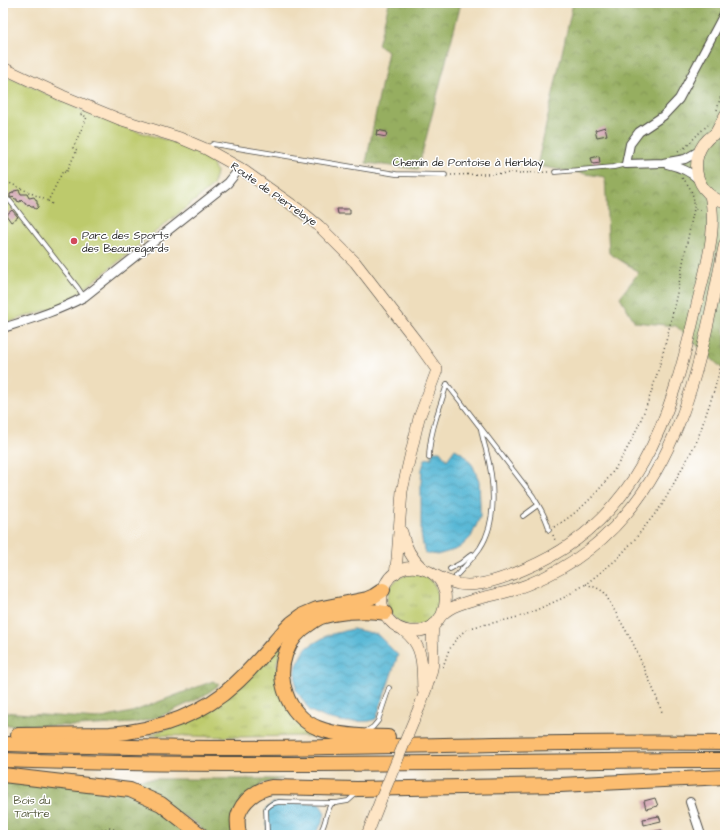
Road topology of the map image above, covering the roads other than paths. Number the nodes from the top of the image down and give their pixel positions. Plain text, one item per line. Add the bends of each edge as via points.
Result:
1 (725, 12) edge
2 (3, 68) edge
3 (721, 113) edge
4 (720, 132) edge
5 (206, 149) junction
6 (699, 151) junction
7 (663, 163) junction
8 (626, 164) junction
9 (240, 168) junction
10 (555, 172) road end
11 (445, 175) road end
12 (699, 180) junction
13 (710, 195) junction
14 (3, 197) edge
15 (725, 202) edge
16 (725, 243) edge
17 (84, 297) junction
18 (3, 328) edge
19 (480, 427) junction
20 (429, 458) dead end
21 (538, 505) junction
22 (523, 516) dead end
23 (400, 520) junction
24 (549, 530) road end
25 (480, 548) junction
26 (423, 569) junction
27 (450, 569) dead end
28 (395, 574) junction
29 (435, 575) junction
30 (456, 576) dead end
31 (383, 590) junction
32 (384, 613) junction
33 (442, 614) junction
34 (434, 624) junction
35 (404, 630) junction
36 (389, 688) dead end
37 (423, 695) junction
38 (3, 735) edge
39 (358, 736) junction
40 (725, 743) edge
41 (3, 744) edge
42 (484, 744) junction
43 (3, 760) edge
44 (725, 760) edge
45 (3, 775) edge
46 (725, 777) edge
47 (364, 788) junction
48 (690, 802) dead end
49 (332, 803) junction
50 (321, 806) dead end
51 (322, 829) dead end
52 (369, 831) edge
53 (267, 832) dead end
54 (201, 835) edge
55 (239, 835) edge
56 (362, 835) edge
57 (701, 835) edge

1 - 8 street via 679,99 663,116 640,132 630,144
2 - 5 main road, Route de Pierrelaye via 119,119
3 - 4 main road
4 - 6 main road via 705,141
5 - 9 main road, Route de Pierrelaye
5 - 11 lane, Chemin de Pontoise à Herblay via 213,144 396,174
6 - 7 street, Chemin de Pontoise à Herblay via 685,159
6 - 12 main road via 696,163
7 - 8 street, Chemin de Pontoise à Herblay
7 - 12 street, Chemin de Pontoise à Herblay via 677,166
8 - 10 lane, Chemin de Pontoise à Herblay
9 - 17 street via 228,183
9 - 23 main road, Route de Pierrelaye via 302,212 355,262 437,370 419,418 402,491
12 - 13 main road
13 - 15 main road
13 - 29 main road via 711,232 706,264 674,394 648,454 622,495 601,519 576,540 529,568 474,584 459,584
14 - 17 lane via 10,201
16 - 33 main road via 707,330 688,397 664,457 638,499 606,535 581,556 553,573 507,592 459,604
17 - 18 street via 50,313
19 - 20 lane via 447,384 435,420
19 - 21 lane
19 - 25 lane via 493,488 493,512 488,534
21 - 22 lane
21 - 24 lane
23 - 26 main road, Route de Pierrelaye via 407,548
23 - 28 main road, Route de Pierrelaye
25 - 27 lane
25 - 30 lane
26 - 28 main road via 408,568
26 - 29 main road
28 - 31 main road
29 - 33 main road via 445,592 446,600
31 - 32 main road
31 - 38 highway via 367,599 317,609 303,615 292,623 224,694 199,710 172,721 125,733
32 - 35 main road via 388,620
32 - 39 highway via 368,610 320,617 296,634 283,660 284,690 291,706 298,714 318,728
33 - 34 main road
34 - 35 main road via 416,631
34 - 37 main road via 433,664
35 - 37 main road via 420,653
36 - 39 lane via 378,721
37 - 52 main road, bridge
39 - 42 highway via 468,736
40 - 42 highway
41 - 42 highway via 207,748
43 - 44 highway via 206,764
45 - 54 highway via 130,790 161,804
46 - 47 highway via 560,785
47 - 49 lane via 348,801
47 - 55 highway via 264,788 246,801 240,809
48 - 57 street
49 - 50 lane
49 - 51 lane
49 - 53 lane via 279,802 270,805 266,809
52 - 56 main road

